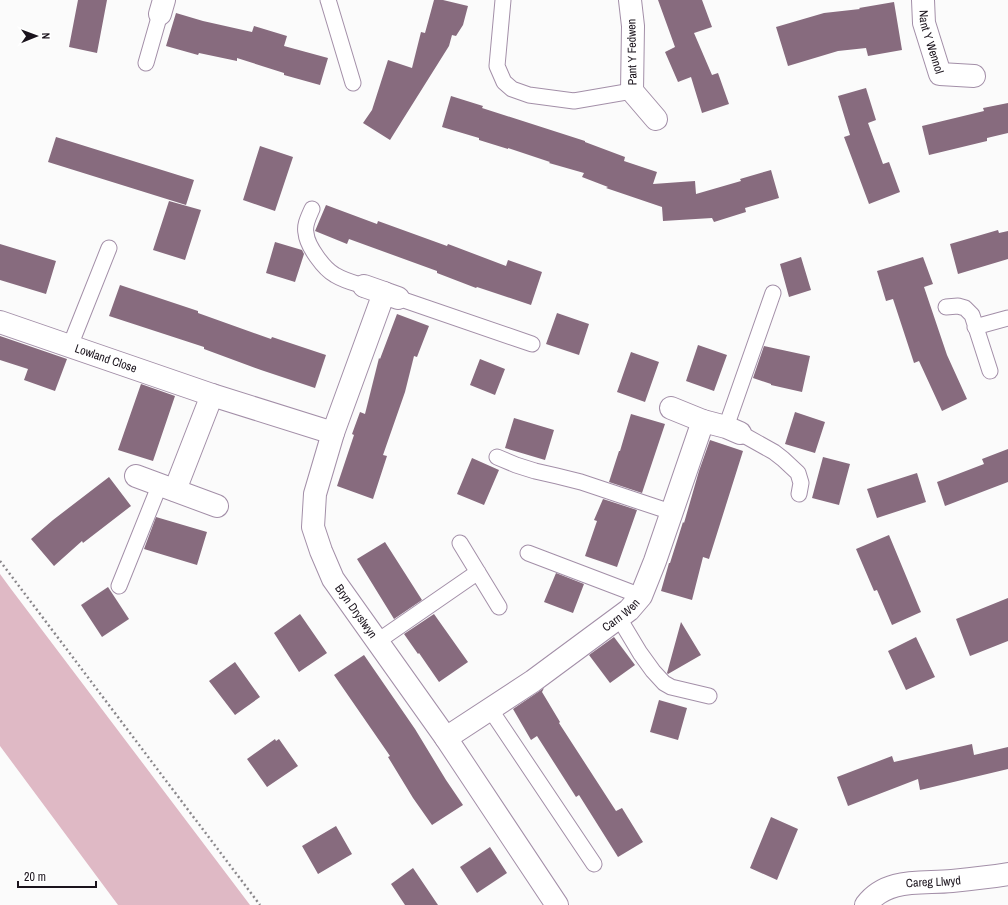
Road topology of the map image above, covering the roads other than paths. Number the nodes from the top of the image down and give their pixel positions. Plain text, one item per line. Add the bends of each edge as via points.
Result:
1 (328, 0) edge
2 (504, 0) edge
3 (630, 0) edge
4 (923, 0) edge
5 (162, 7) edge
6 (146, 63) dead end
7 (974, 76) dead end
8 (353, 83) dead end
9 (632, 91) junction
10 (656, 119) dead end
11 (312, 209) dead end
12 (109, 248) dead end
13 (382, 292) junction
14 (773, 293) dead end
15 (946, 307) dead end
16 (1008, 318) edge
17 (0, 322) edge
18 (975, 327) junction
19 (532, 344) dead end
20 (70, 346) junction
21 (990, 371) dead end
22 (212, 395) junction
23 (671, 408) dead end
24 (703, 421) junction
25 (733, 430) junction
26 (333, 433) junction
27 (496, 457) dead end
28 (136, 476) dead end
29 (167, 487) junction
30 (799, 494) dead end
31 (216, 506) dead end
32 (671, 512) junction
33 (460, 543) dead end
34 (528, 553) dead end
35 (478, 572) junction
36 (119, 586) dead end
37 (641, 596) junction
38 (499, 607) dead end
39 (619, 618) junction
40 (378, 641) junction
41 (709, 696) dead end
42 (490, 709) junction
43 (446, 738) junction
44 (594, 864) dead end
45 (1008, 874) edge
46 (557, 905) edge
47 (866, 905) edge

1 - 8 lane
2 - 9 lane via 497,66 504,82 512,89 529,96 574,101
3 - 9 street, Pant Y Fedwen via 633,26
4 - 7 street, Nant Y Wennol via 924,23 940,74
5 - 6 lane
9 - 10 street, Pant Y Fedwen
11 - 13 lane via 306,224 306,233 318,258 334,274 347,281
12 - 20 lane
13 - 19 lane
13 - 26 street, Bryn Dryslwyn
14 - 25 lane
15 - 18 lane via 965,308 972,315
16 - 18 lane
17 - 20 street, Lowland Close
18 - 21 lane
20 - 22 street, Lowland Close
22 - 26 street, Lowland Close
22 - 29 street
23 - 24 street
24 - 25 street
24 - 32 street, Carn Wen
25 - 30 lane via 783,458 798,474
26 - 40 street, Bryn Dryslwyn via 315,494 313,527 333,578
27 - 32 lane
28 - 29 street
29 - 31 street
29 - 36 lane
32 - 37 street, Carn Wen
33 - 35 lane
34 - 37 lane
35 - 38 lane
35 - 40 lane
37 - 39 street, Carn Wen
39 - 41 lane via 640,653 664,683
39 - 42 street, Carn Wen
40 - 43 street, Bryn Dryslwyn
42 - 43 street, Carn Wen
42 - 44 lane
43 - 46 street, Bryn Dryslwyn
45 - 47 street, Careg Llwyd via 951,881 911,882 888,888

